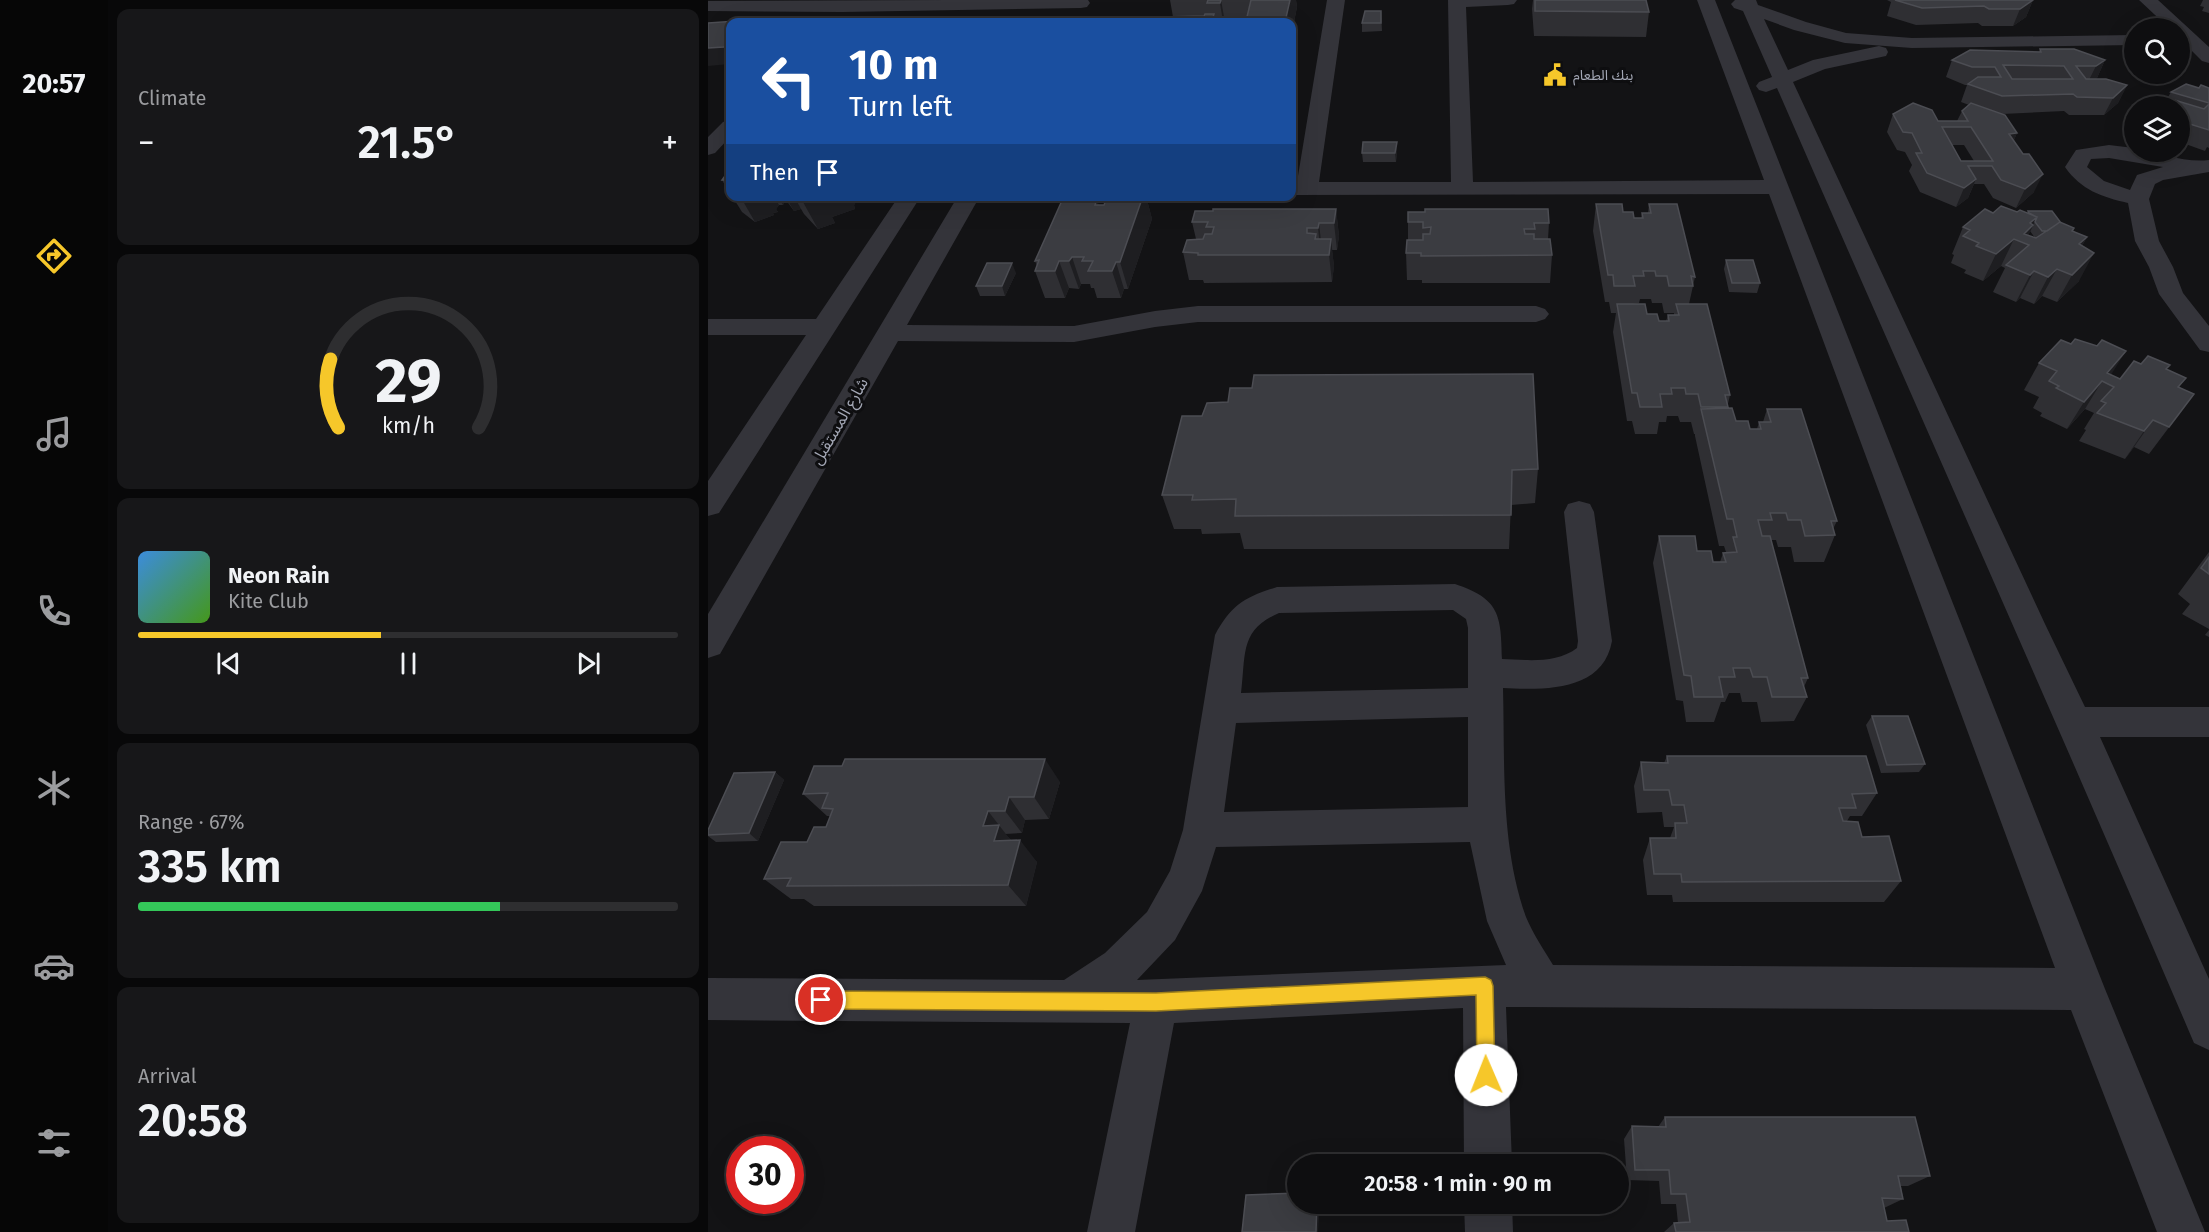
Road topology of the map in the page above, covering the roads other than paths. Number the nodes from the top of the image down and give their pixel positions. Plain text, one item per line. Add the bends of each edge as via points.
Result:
1 (1336, 0) edge
2 (1508, 0) edge
3 (1706, 0) edge
4 (2148, 0) edge
5 (1457, 1) edge
6 (1029, 2) edge
7 (1082, 2) edge
8 (756, 3) edge
9 (1742, 3) edge
10 (708, 6) edge
11 (842, 7) junction
12 (831, 18) edge
13 (1019, 18) edge
14 (1072, 18) edge
15 (2164, 18) edge
16 (708, 20) edge
17 (726, 20) edge
18 (2124, 40) edge
19 (2190, 44) edge
20 (2124, 53) edge
21 (2207, 56) edge
22 (1784, 78) junction
23 (1743, 98) junction
24 (726, 130) edge
25 (708, 149) edge
26 (2200, 167) edge
27 (1777, 187) junction
28 (1462, 188) junction
29 (1299, 189) edge
30 (2138, 199) junction
31 (907, 201) edge
32 (966, 201) edge
33 (1536, 314) dead end
34 (708, 327) edge
35 (824, 327) junction
36 (890, 333) junction
37 (2209, 344) edge
38 (708, 505) edge
39 (1579, 512) dead end
40 (711, 634) edge
41 (1484, 688) junction
42 (1222, 708) junction
43 (2075, 722) junction
44 (2209, 722) edge
45 (1487, 824) junction
46 (1202, 830) junction
47 (1485, 986) junction
48 (1542, 986) junction
49 (2084, 989) junction
50 (708, 999) edge
51 (1069, 1002) junction
52 (1156, 1002) junction
53 (2209, 1028) edge
54 (1488, 1154) edge
55 (1488, 1214) edge
56 (1111, 1232) edge
57 (1489, 1232) edge
58 (2181, 1232) edge

1 - 29 street
2 - 5 street
3 - 23 street
4 - 15 street
5 - 28 street
6 - 7 street
6 - 11 street
6 - 13 street
7 - 14 street
8 - 10 street
8 - 11 street
9 - 18 street via 1821,32 1876,41
9 - 22 street
11 - 12 street
16 - 17 street
19 - 21 street
20 - 22 street via 1909,50 1840,58
22 - 23 street
22 - 43 street
23 - 27 street
24 - 25 street
26 - 30 street via 2157,174 2145,180
26 - 30 street via 2108,150 2083,154 2077,162 2076,167 2089,183
27 - 28 street
27 - 49 street
28 - 29 street
30 - 37 street via 2147,241 2171,294
31 - 35 street
32 - 36 street, شارع المستقبل
33 - 36 street via 1198,314 1074,334
34 - 35 street
35 - 38 street
36 - 40 street, شارع المستقبل
39 - 41 street via 1595,641 1591,657 1576,668
41 - 42 street
41 - 42 street via 1485,628 1483,618 1470,602 1455,597 1277,600 1249,613 1238,623 1232,635
41 - 45 street
42 - 46 street
43 - 44 street
43 - 53 street
45 - 46 street
45 - 48 street via 1507,921
46 - 51 street via 1188,878 1161,926 1120,968
47 - 48 street
47 - 52 street
47 - 54 street
48 - 49 street
49 - 58 street
50 - 51 street
51 - 52 street
52 - 56 street
55 - 57 street

